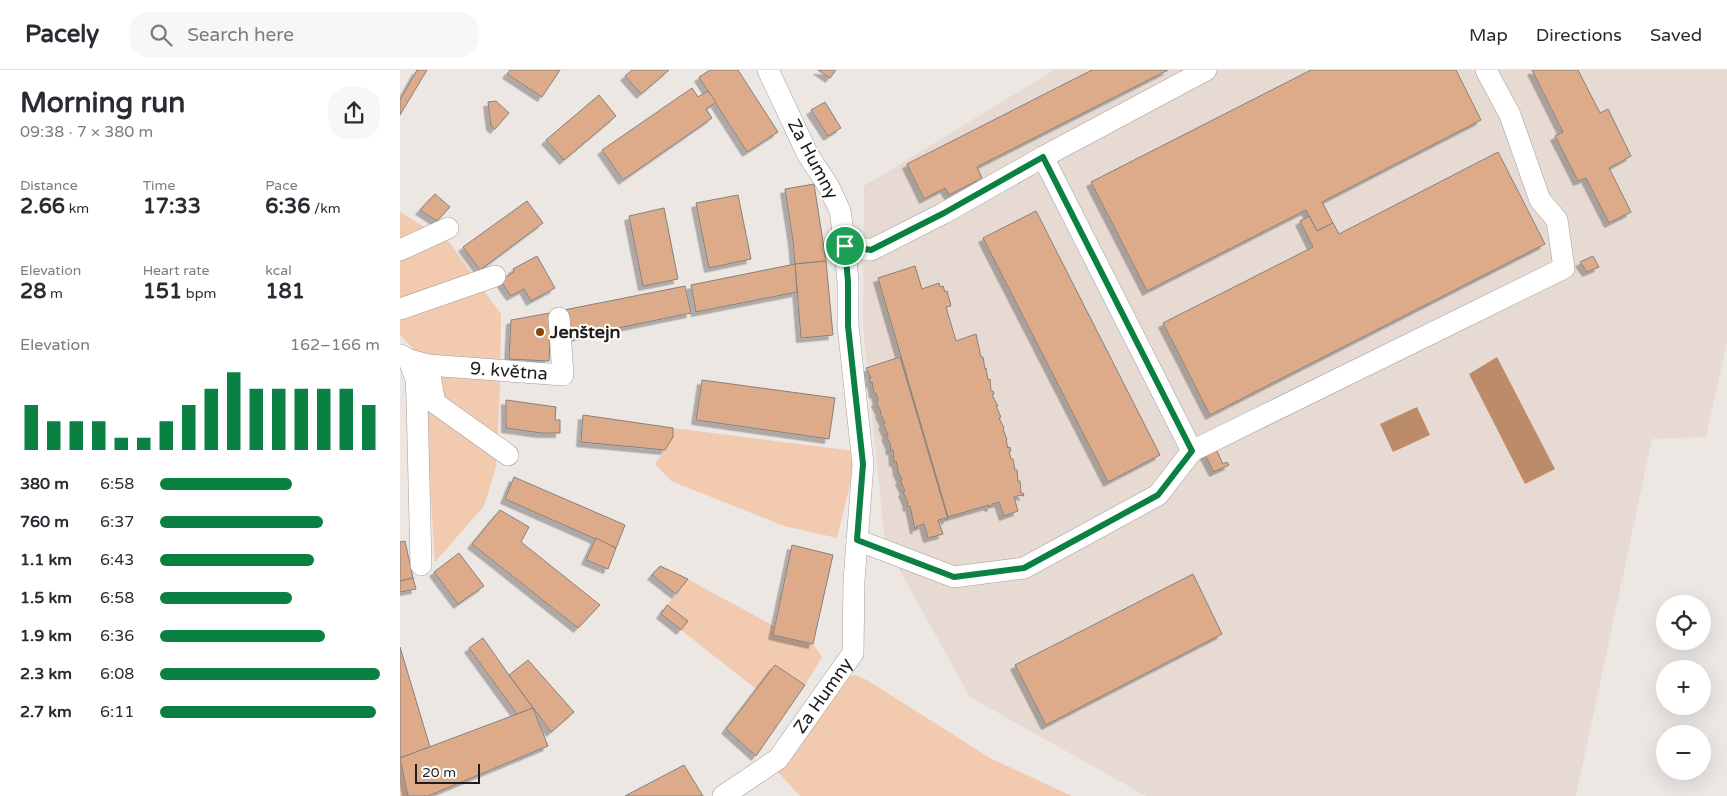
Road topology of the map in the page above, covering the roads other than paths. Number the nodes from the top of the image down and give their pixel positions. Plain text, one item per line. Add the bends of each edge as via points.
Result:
1 (768, 70) edge
2 (1206, 70) edge
3 (1486, 70) edge
4 (1043, 157) junction
5 (448, 228) dead end
6 (845, 246) junction
7 (400, 250) edge
8 (495, 276) dead end
9 (400, 309) edge
10 (559, 318) dead end
11 (412, 360) edge
12 (1192, 451) junction
13 (508, 455) dead end
14 (857, 540) junction
15 (421, 565) dead end
16 (723, 796) edge

1 - 6 street, Za Humny via 808,155 840,211
2 - 4 street
3 - 12 street via 1510,115 1540,200 1556,220 1564,268
4 - 6 street via 871,250
4 - 12 street
5 - 7 street
6 - 14 street, Za Humny via 848,326 863,464
8 - 9 street
10 - 11 street, 9. května via 563,375
11 - 13 street via 435,403
11 - 15 street via 417,399
12 - 14 street via 1158,495 1024,568 954,577
14 - 16 street, Za Humny via 853,653 778,759

